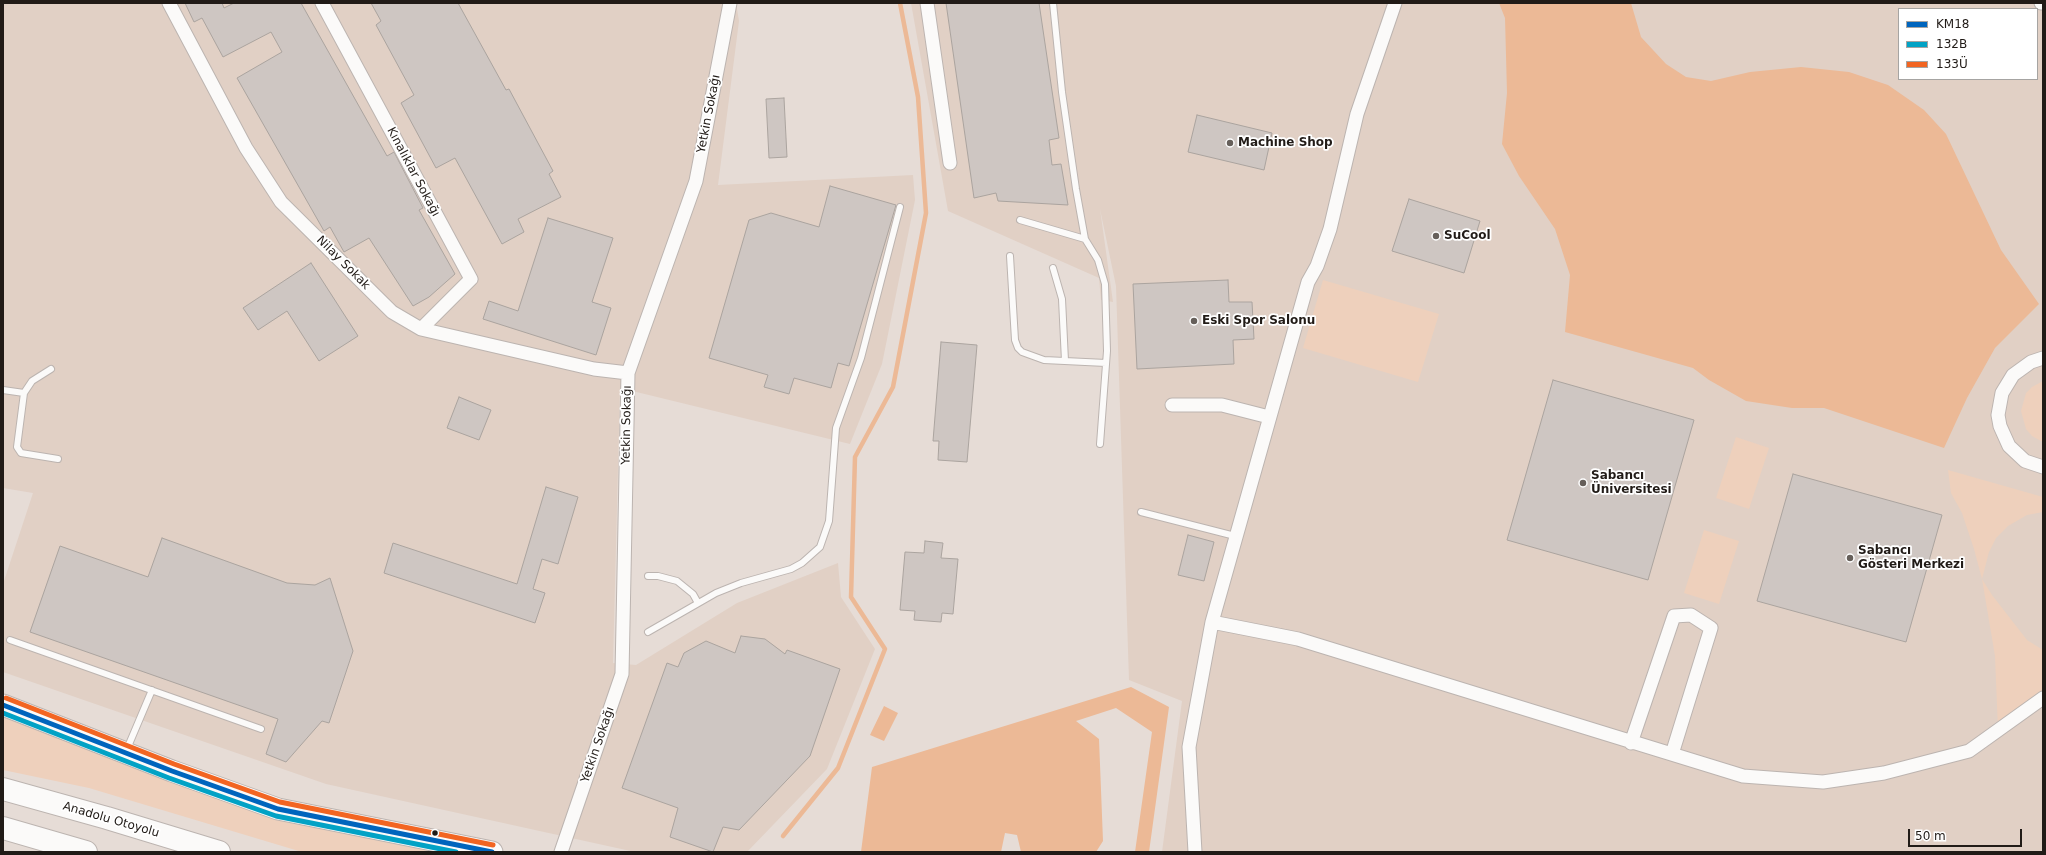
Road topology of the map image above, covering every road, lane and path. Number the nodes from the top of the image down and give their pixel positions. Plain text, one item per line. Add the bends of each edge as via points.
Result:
1 (168, 3) edge
2 (322, 3) edge
3 (730, 3) edge
4 (927, 3) edge
5 (1052, 3) edge
6 (1395, 3) edge
7 (950, 163) dead end
8 (900, 207) dead end
9 (1020, 220) dead end
10 (1085, 239) junction
11 (1010, 256) dead end
12 (1053, 268) dead end
13 (421, 329) junction
14 (2043, 358) edge
15 (1065, 362) junction
16 (1106, 363) junction
17 (51, 369) dead end
18 (628, 373) junction
19 (3, 390) edge
20 (24, 393) junction
21 (1172, 405) dead end
22 (1269, 417) junction
23 (1100, 444) dead end
24 (58, 459) dead end
25 (2043, 467) edge
26 (1141, 512) dead end
27 (1235, 536) junction
28 (648, 576) dead end
29 (698, 603) junction
30 (1212, 622) junction
31 (648, 632) dead end
32 (10, 640) dead end
33 (152, 690) junction
34 (2043, 698) edge
35 (3, 704) edge
36 (261, 728) dead end
37 (1631, 743) junction
38 (125, 752) junction
39 (1672, 754) junction
40 (3, 790) edge
41 (3, 828) edge
42 (86, 852) edge
43 (219, 852) edge
44 (492, 852) edge
45 (561, 852) edge
46 (1195, 852) edge

1 - 13 street, Nilay Sokak via 246,148 281,202 392,312
2 - 13 street, Kınalıklar Sokağı via 471,279
3 - 18 street, Yetkin Sokağı via 696,181
4 - 7 street
5 - 10 lane via 1068,139
6 - 22 street via 1357,114 1330,229 1317,266 1308,282
8 - 29 lane via 861,358 836,428 829,521 823,540 812,556 791,569 741,583
9 - 10 lane
10 - 16 lane via 1098,260 1105,284
11 - 15 lane via 1016,344 1022,352 1037,358
12 - 15 lane via 1062,298
13 - 18 street, Nilay Sokak via 594,369
14 - 25 street via 2031,362 2013,374 2002,393 1998,415 2009,446 2025,460
15 - 16 lane
16 - 23 lane
17 - 20 lane via 36,377
18 - 45 street, Yetkin Sokağı via 622,674
19 - 20 lane
20 - 24 lane via 18,450
21 - 22 street via 1222,405
22 - 27 street
26 - 27 lane
27 - 30 street
28 - 29 lane via 663,576 677,581 693,594
29 - 31 lane
30 - 37 street via 1298,639
30 - 46 street via 1189,747
32 - 33 lane
33 - 36 lane
33 - 38 lane
34 - 39 street via 1969,751 1855,778 1823,782 1743,776
35 - 38 main road
37 - 39 street
37 - 39 street via 1674,616 1691,615 1711,628
38 - 44 main road via 278,809
40 - 43 highway, Anadolu Otoyolu
41 - 42 highway

